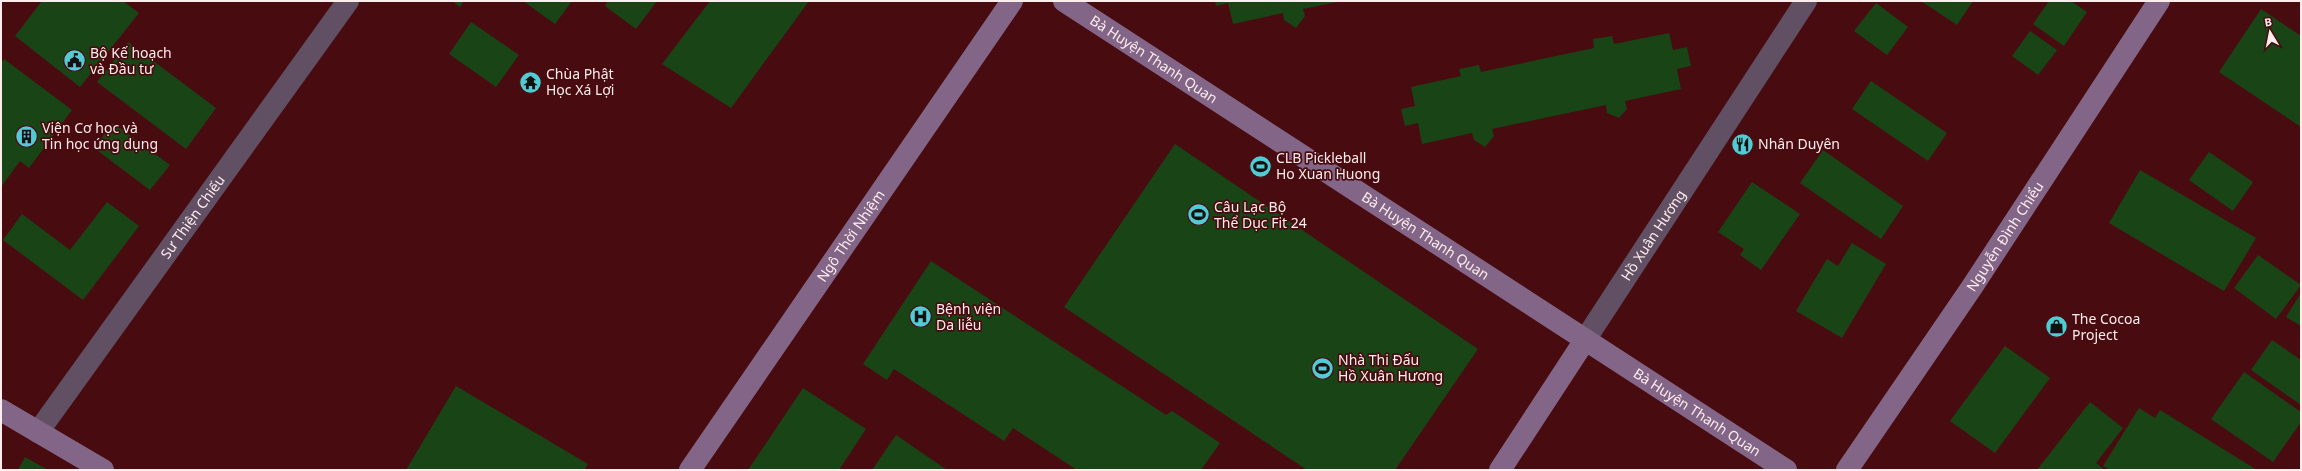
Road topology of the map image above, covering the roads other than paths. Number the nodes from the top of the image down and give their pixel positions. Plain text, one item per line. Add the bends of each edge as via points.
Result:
1 (348, 1) edge
2 (1012, 1) edge
3 (1064, 1) edge
4 (1806, 1) edge
5 (2159, 1) edge
6 (1585, 340) junction
7 (1, 410) edge
8 (38, 432) junction
9 (104, 470) edge
10 (690, 470) edge
11 (1500, 470) edge
12 (1786, 470) edge
13 (1847, 470) edge

1 - 8 street, Sư Thiện Chiếu
2 - 10 street, Ngô Thời Nhiệm
3 - 6 street, Bà Huyện Thanh Quan
4 - 6 street, Hồ Xuân Hương
5 - 13 street, Nguyễn Đình Chiểu via 1972,287
6 - 11 street, Hồ Xuân Hương
6 - 12 street, Bà Huyện Thanh Quan
7 - 8 street
8 - 9 street

